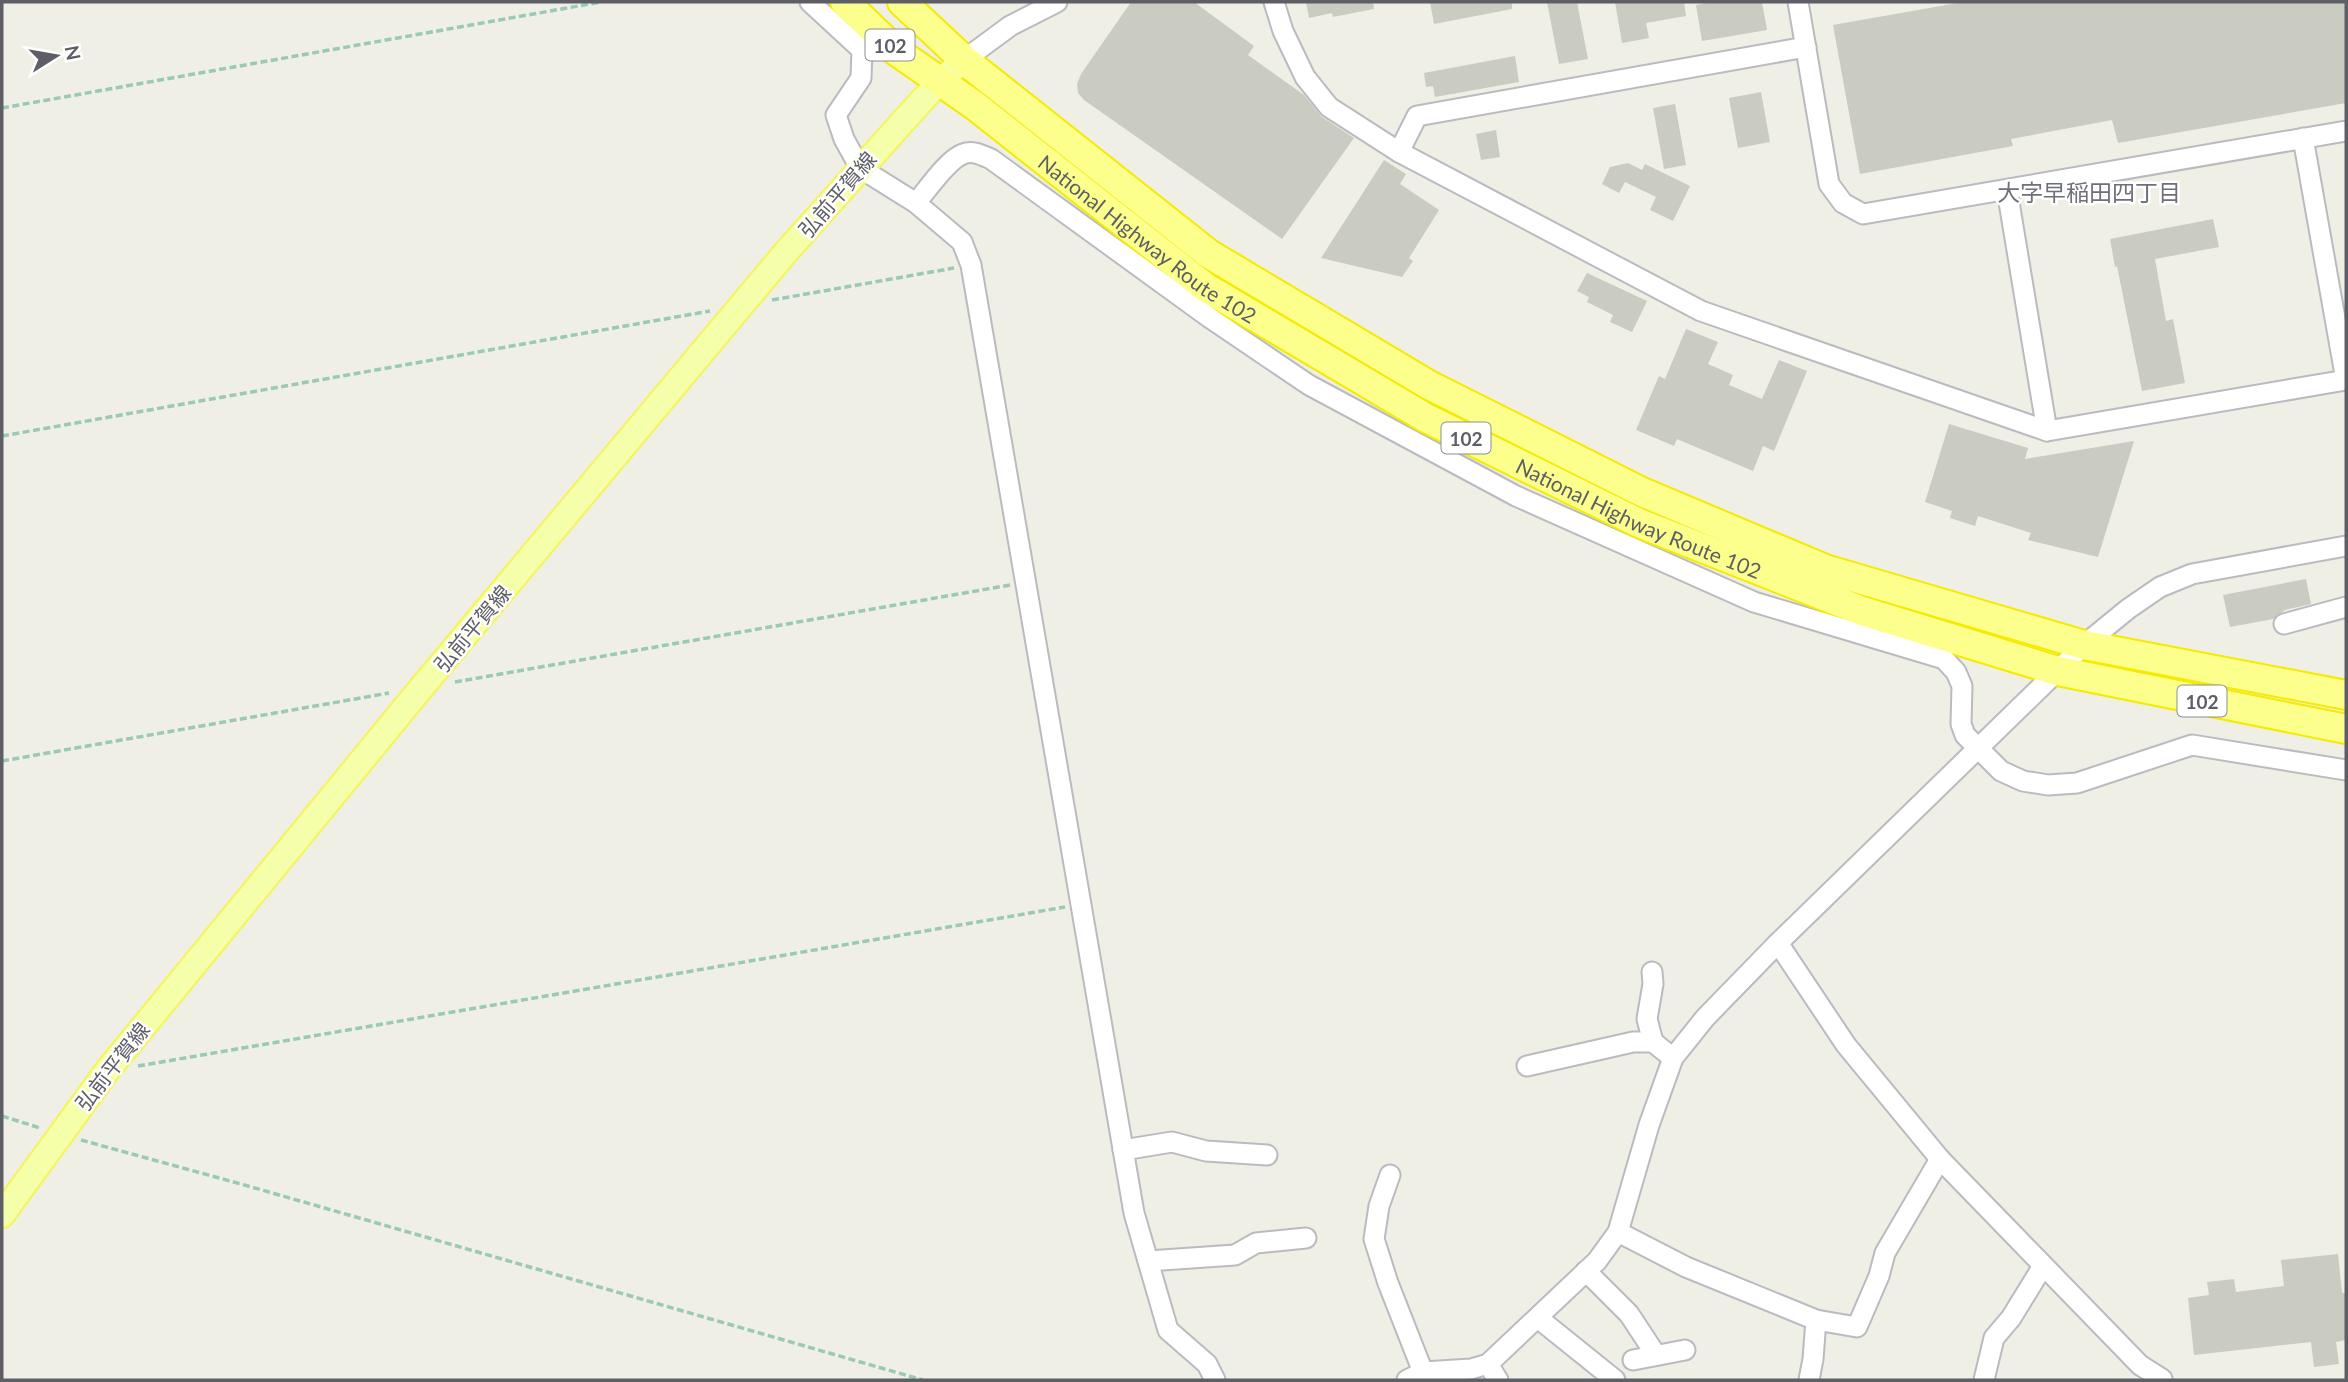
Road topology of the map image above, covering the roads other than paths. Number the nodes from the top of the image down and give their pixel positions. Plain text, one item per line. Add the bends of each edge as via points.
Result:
1 (810, 2) edge
2 (845, 2) edge
3 (902, 2) edge
4 (1057, 2) edge
5 (1274, 2) edge
6 (1798, 2) edge
7 (1806, 47) junction
8 (964, 60) junction
9 (941, 80) junction
10 (2346, 131) edge
11 (2303, 138) junction
12 (1399, 152) junction
13 (860, 168) junction
14 (2007, 190) junction
15 (916, 204) junction
16 (2346, 380) edge
17 (2047, 431) junction
18 (2346, 546) edge
19 (2346, 607) edge
20 (2284, 624) dead end
21 (2084, 645) junction
22 (2058, 671) junction
23 (2346, 695) edge
24 (2346, 729) edge
25 (1976, 748) junction
26 (2346, 770) edge
27 (1777, 943) junction
28 (1652, 972) dead end
29 (1653, 1042) junction
30 (1673, 1058) junction
31 (1527, 1066) dead end
32 (1124, 1150) junction
33 (1267, 1155) dead end
34 (1940, 1159) junction
35 (1390, 1175) dead end
36 (2, 1215) edge
37 (1618, 1232) junction
38 (1306, 1238) dead end
39 (1148, 1261) junction
40 (2043, 1266) junction
41 (1586, 1271) junction
42 (1538, 1318) junction
43 (1816, 1320) junction
44 (1685, 1350) dead end
45 (1656, 1355) junction
46 (1633, 1360) dead end
47 (1493, 1372) edge
48 (1415, 1376) edge
49 (2162, 1379) edge
50 (1215, 1380) edge
51 (1615, 1380) edge
52 (1809, 1380) edge
53 (1983, 1380) edge

1 - 13 street via 862,50 861,78 836,115
2 - 9 highway, National Highway Route 102 / 102 via 896,51
3 - 8 highway, National Highway Route 102 / 102
4 - 8 street via 1010,26
5 - 12 street via 1305,77 1319,96
6 - 7 street
7 - 12 street via 1417,116
7 - 14 street via 1829,184 1843,203 1863,214
8 - 9 main road, 弘前平賀線
8 - 21 highway, National Highway Route 102 / 102 via 1209,254 1429,385 1643,492 1825,569
9 - 13 main road, 弘前平賀線
9 - 22 highway, National Highway Route 102 / 102 via 1205,287 1426,418 1639,523 1862,611
10 - 11 street
11 - 14 street
11 - 16 street
12 - 17 street via 1701,311
13 - 15 street
13 - 36 main road, 弘前平賀線 via 422,687 107,1071
14 - 17 street
15 - 25 street via 964,153 991,159 1309,386 1516,496 1754,602 1944,659 1962,686 1961,724
15 - 32 street via 962,242 971,265
16 - 17 street
18 - 21 street via 2192,574 2160,587
19 - 20 street
21 - 22 street
21 - 23 highway, National Highway Route 102 / 102
22 - 24 highway, National Highway Route 102 / 102
22 - 25 street
25 - 26 street via 2001,771 2048,785 2077,783 2192,745
25 - 27 street
27 - 30 street
27 - 34 street via 1846,1045
28 - 29 street via 1647,1019
29 - 30 street
29 - 31 street via 1633,1042
30 - 37 street
32 - 33 street via 1172,1142 1206,1151
32 - 39 street via 1134,1213
34 - 40 street
34 - 43 street via 1885,1253 1857,1327
35 - 48 street via 1374,1239
37 - 41 street
37 - 43 street via 1686,1267
38 - 39 street via 1256,1243 1235,1255
39 - 50 street via 1168,1330 1207,1364
40 - 49 street via 2140,1364
40 - 53 street via 1994,1338
41 - 42 street
41 - 45 street via 1629,1314
42 - 47 street
42 - 51 street
43 - 52 street
44 - 45 street
45 - 46 street
47 - 48 street via 1471,1369

